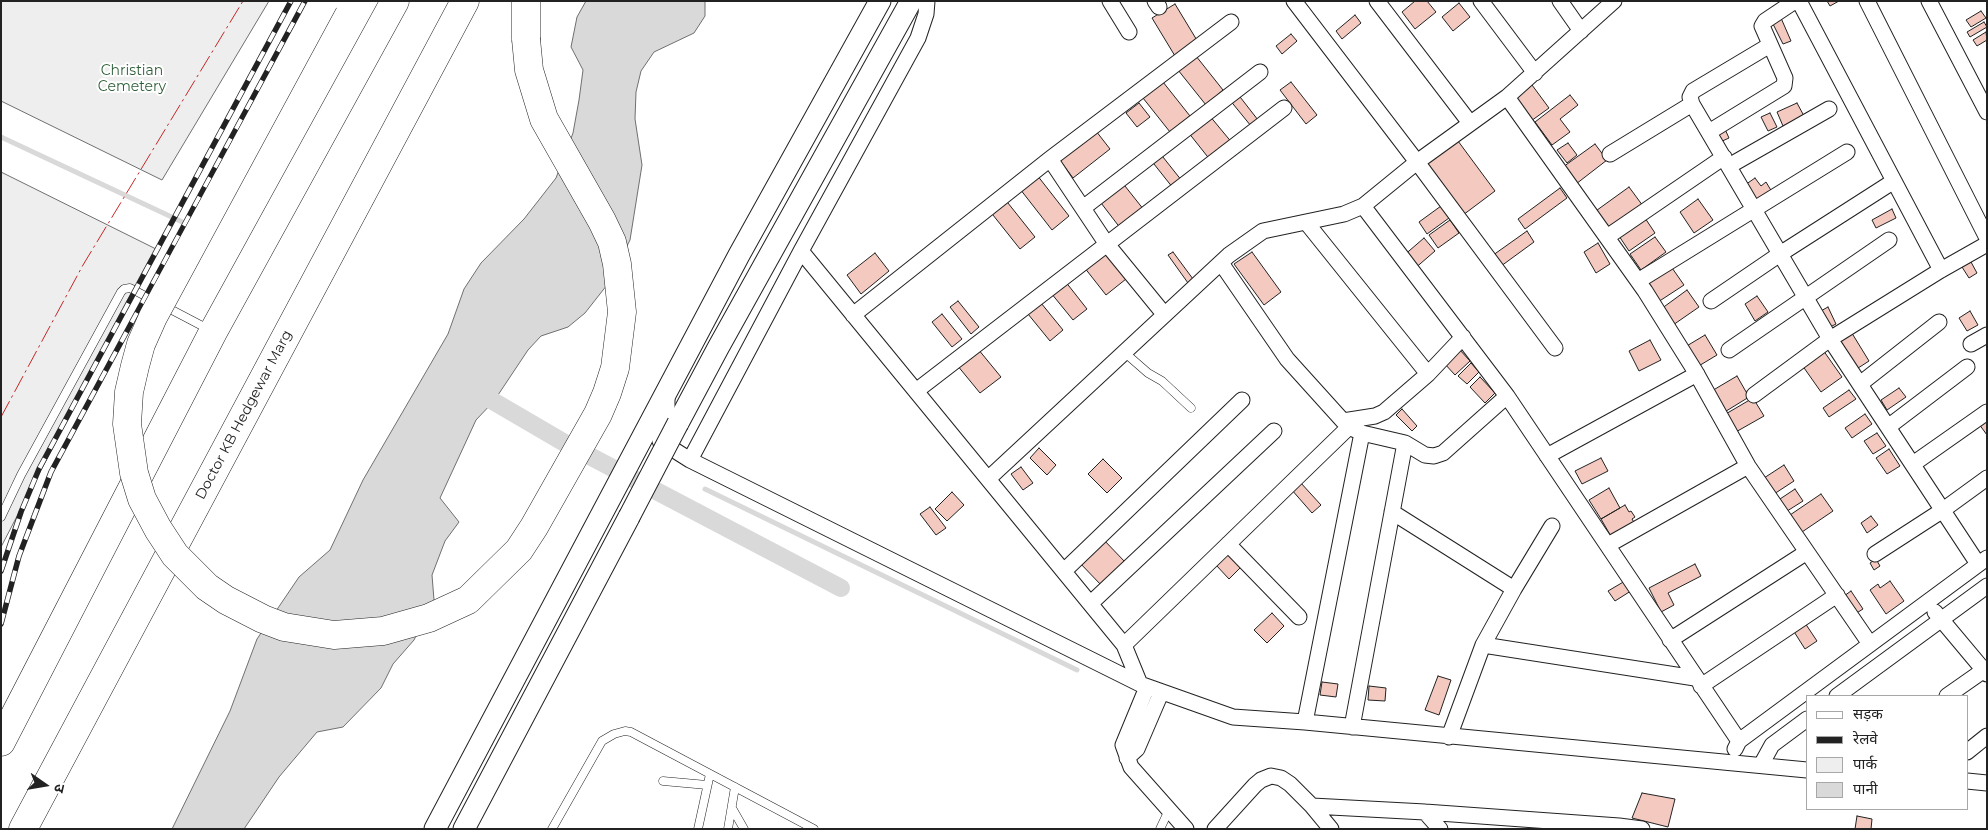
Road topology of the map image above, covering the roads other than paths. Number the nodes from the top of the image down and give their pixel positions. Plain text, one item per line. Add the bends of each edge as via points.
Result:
1 (324, 1) edge
2 (395, 1) edge
3 (465, 1) edge
4 (526, 1) edge
5 (880, 1) edge
6 (911, 1) edge
7 (927, 1) edge
8 (1110, 1) edge
9 (1294, 1) edge
10 (1378, 1) edge
11 (1481, 1) edge
12 (1560, 1) edge
13 (1614, 1) edge
14 (1795, 1) edge
15 (1799, 1) edge
16 (1867, 1) edge
17 (1929, 1) edge
18 (1231, 22) dead end
19 (1582, 31) junction
20 (1129, 32) dead end
21 (1770, 45) junction
22 (1260, 72) dead end
23 (1536, 73) junction
24 (1507, 97) junction
25 (1692, 104) junction
26 (1284, 108) dead end
27 (1830, 109) dead end
28 (1987, 112) edge
29 (1470, 123) junction
30 (1709, 132) junction
31 (1847, 152) dead end
32 (1610, 154) dead end
33 (1050, 160) junction
34 (1726, 161) junction
35 (1417, 162) junction
36 (1894, 181) junction
37 (1363, 206) junction
38 (1082, 208) junction
39 (1754, 209) junction
40 (1306, 222) junction
41 (1607, 237) junction
42 (1987, 238) edge
43 (1889, 240) dead end
44 (1106, 243) junction
45 (1987, 244) edge
46 (801, 251) junction
47 (1780, 254) junction
48 (1221, 263) junction
49 (1941, 270) junction
50 (1638, 281) junction
51 (1806, 299) junction
52 (1711, 301) dead end
53 (1164, 314) junction
54 (853, 315) junction
55 (1939, 322) dead end
56 (213, 332) junction
57 (1987, 335) edge
58 (1463, 337) junction
59 (1830, 339) junction
60 (1971, 344) dead end
61 (1555, 348) dead end
62 (1729, 350) dead end
63 (1124, 352) junction
64 (1967, 367) dead end
65 (1428, 374) junction
66 (1697, 374) junction
67 (1860, 384) junction
68 (916, 391) junction
69 (667, 393) junction
70 (1754, 395) dead end
71 (1508, 396) junction
72 (1242, 400) dead end
73 (1191, 408) dead end
74 (1987, 412) edge
75 (1351, 427) junction
76 (1888, 427) junction
77 (1274, 431) dead end
78 (1405, 443) junction
79 (1547, 456) junction
80 (690, 460) junction
81 (1913, 464) junction
82 (1748, 466) junction
83 (1987, 478) edge
84 (988, 479) junction
85 (1943, 510) junction
86 (1392, 512) junction
87 (1, 517) edge
88 (1552, 526) dead end
89 (1228, 544) junction
90 (1608, 545) junction
91 (1807, 552) junction
92 (1875, 554) dead end
93 (1983, 561) edge
94 (1064, 571) junction
95 (1987, 586) edge
96 (1514, 589) junction
97 (1837, 595) junction
98 (1091, 603) junction
99 (1934, 612) junction
100 (1299, 617) dead end
101 (1670, 640) junction
102 (1124, 644) junction
103 (1870, 644) junction
104 (1483, 645) junction
105 (1986, 671) edge
106 (1698, 682) junction
107 (1150, 693) junction
108 (1838, 695) edge
109 (1949, 695) edge
110 (1806, 720) edge
111 (1305, 722) junction
112 (1352, 727) junction
113 (1987, 736) edge
114 (1449, 737) junction
115 (1739, 741) junction
116 (1, 742) edge
117 (1968, 751) edge
118 (1730, 762) junction
119 (1761, 765) junction
120 (1806, 770) edge
121 (710, 774) junction
122 (663, 781) dead end
123 (1968, 781) edge
124 (1987, 783) edge
125 (707, 785) junction
126 (735, 787) junction
127 (1312, 806) junction
128 (732, 808) junction
129 (1169, 810) junction
130 (1425, 812) junction
131 (1629, 828) edge
132 (23, 829) edge
133 (435, 829) edge
134 (464, 829) edge
135 (552, 829) edge
136 (698, 829) edge
137 (728, 829) edge
138 (744, 829) edge
139 (814, 829) edge
140 (1160, 829) edge
141 (1186, 829) edge
142 (1215, 829) edge
143 (1331, 829) edge
144 (1440, 829) edge

1 - 4 highway, bridge via 153,317 139,351 127,424 142,499 175,555 207,587 262,619 284,627 334,635 383,631 429,618 468,600 502,568 529,535 598,414 615,368 622,312 612,242 544,120 529,70
2 - 56 highway
3 - 132 highway, Doctor KB Hedgewar Marg
5 - 69 main road via 739,255
6 - 134 main road, bridge via 723,339
7 - 46 street via 918,38
8 - 20 street
9 - 35 street
10 - 29 street
11 - 23 street
12 - 19 street
13 - 19 street
14 - 21 street via 1763,22
15 - 36 street
16 - 42 street
17 - 28 street
18 - 33 street
19 - 23 street
21 - 25 street via 1693,91 1690,97
21 - 30 street via 1785,78 1784,86
22 - 38 street
23 - 24 street
24 - 29 street
24 - 41 street
25 - 30 street
25 - 32 street
26 - 44 street
27 - 34 street
29 - 35 street
30 - 34 street
31 - 39 street
33 - 38 street
33 - 54 street
34 - 39 street
34 - 41 street
35 - 37 street
35 - 61 street
36 - 47 street
36 - 49 street
37 - 40 street via 1344,214
37 - 58 street
38 - 44 street
39 - 47 street
39 - 50 street
40 - 48 street via 1262,231
40 - 65 street
41 - 50 street
43 - 51 street
44 - 53 street
44 - 68 street
45 - 49 street
46 - 54 street
46 - 80 street
47 - 51 street
47 - 52 street
48 - 53 street
48 - 75 street via 1287,359
49 - 59 street
50 - 66 street
51 - 59 street
51 - 62 street
53 - 63 street
54 - 68 street
55 - 67 street
56 - 87 lane via 130,288 124,289
56 - 116 highway
57 - 60 street
58 - 65 street
58 - 71 street
59 - 67 street
59 - 70 street
63 - 73 lane
63 - 84 street
64 - 76 street
65 - 75 street via 1384,412
66 - 79 street
66 - 82 street
67 - 76 street
68 - 84 street
69 - 80 street via 667,411 660,441
69 - 133 main road
71 - 78 street via 1443,453 1425,455
71 - 79 street
72 - 94 street
74 - 81 street
75 - 78 street
75 - 89 street
75 - 111 street
76 - 81 street
77 - 98 street
78 - 86 street
79 - 90 street
80 - 107 street
81 - 85 street
82 - 90 street
82 - 91 street
83 - 85 street
84 - 94 street
85 - 92 street
85 - 93 street
86 - 96 street
86 - 112 street
88 - 96 street
89 - 100 street
89 - 102 street
90 - 101 street
91 - 97 street
91 - 101 street
93 - 99 street
94 - 98 street
95 - 99 street
96 - 104 street
97 - 103 street
97 - 106 street
98 - 102 street
99 - 103 street
99 - 105 street
99 - 108 street
101 - 106 street
102 - 107 street
103 - 115 street
104 - 106 street
104 - 114 street
105 - 109 street
106 - 115 street
107 - 111 street via 1233,717
107 - 129 street via 1129,751 1131,767
110 - 119 street via 1772,746
111 - 112 street
112 - 114 street
113 - 117 street
114 - 118 street
115 - 118 street
118 - 119 street
119 - 120 street
121 - 125 lane
121 - 126 lane
121 - 135 lane via 632,732 614,734 602,741
122 - 125 lane
123 - 124 street
125 - 136 lane
126 - 128 lane
126 - 139 lane
127 - 130 street
127 - 142 street via 1290,784 1271,776 1255,785
127 - 143 street
128 - 137 lane
128 - 138 lane
129 - 140 lane
129 - 141 street
130 - 131 street
130 - 144 street

